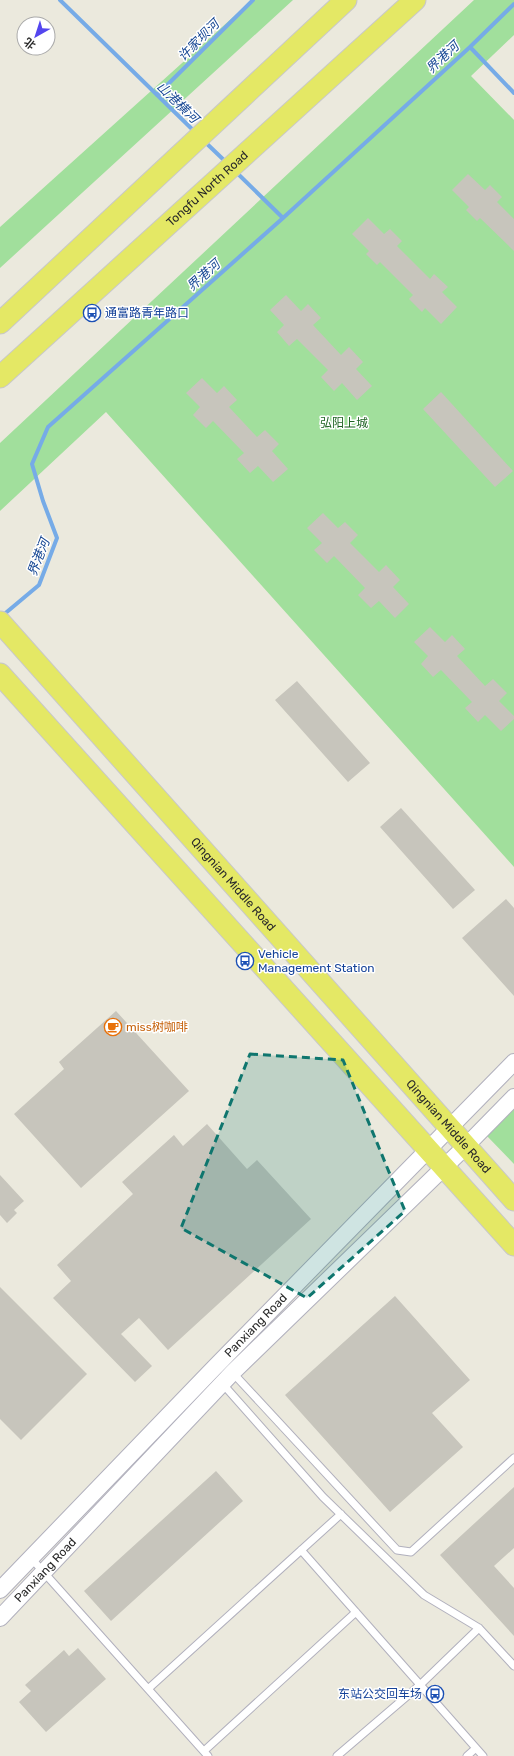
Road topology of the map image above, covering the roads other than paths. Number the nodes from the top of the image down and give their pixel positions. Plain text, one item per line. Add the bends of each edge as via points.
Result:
1 (346, 0) edge
2 (415, 0) edge
3 (0, 323) edge
4 (0, 377) edge
5 (0, 622) edge
6 (0, 674) edge
7 (514, 1062) edge
8 (514, 1097) edge
9 (449, 1129) junction
10 (465, 1146) junction
11 (428, 1149) junction
12 (444, 1166) junction
13 (514, 1200) edge
14 (514, 1245) edge
15 (223, 1373) junction
16 (514, 1458) edge
17 (341, 1514) junction
18 (301, 1550) junction
19 (30, 1558) junction
20 (44, 1572) junction
21 (0, 1590) edge
22 (356, 1612) junction
23 (0, 1618) edge
24 (479, 1628) junction
25 (514, 1666) edge
26 (420, 1685) junction
27 (148, 1689) junction
28 (476, 1748) junction
29 (206, 1754) edge
30 (337, 1756) edge
31 (467, 1756) edge
32 (483, 1756) edge

1 - 3 main road
2 - 4 main road, Tongfu North Road
5 - 9 main road, Qingnian Middle Road
6 - 11 main road
7 - 9 street, Panxiang Road
8 - 10 street, Panxiang Road
9 - 10 main road, Qingnian Middle Road
9 - 11 street, Panxiang Road
10 - 12 street, Panxiang Road
10 - 13 main road, Qingnian Middle Road
11 - 12 main road
11 - 15 street, Panxiang Road
12 - 14 main road
12 - 15 street, Panxiang Road
15 - 16 lane via 397,1550 411,1552
15 - 17 lane via 323,1497
15 - 19 street, Panxiang Road
15 - 20 street, Panxiang Road
17 - 18 lane
17 - 24 lane via 424,1595
18 - 22 lane
18 - 27 lane
19 - 20 lane
19 - 21 street, Panxiang Road
20 - 23 street, Panxiang Road
20 - 27 lane
22 - 26 lane
22 - 29 lane
24 - 25 lane
24 - 26 lane
26 - 28 lane
26 - 30 lane
27 - 29 lane
28 - 31 lane
28 - 32 lane

